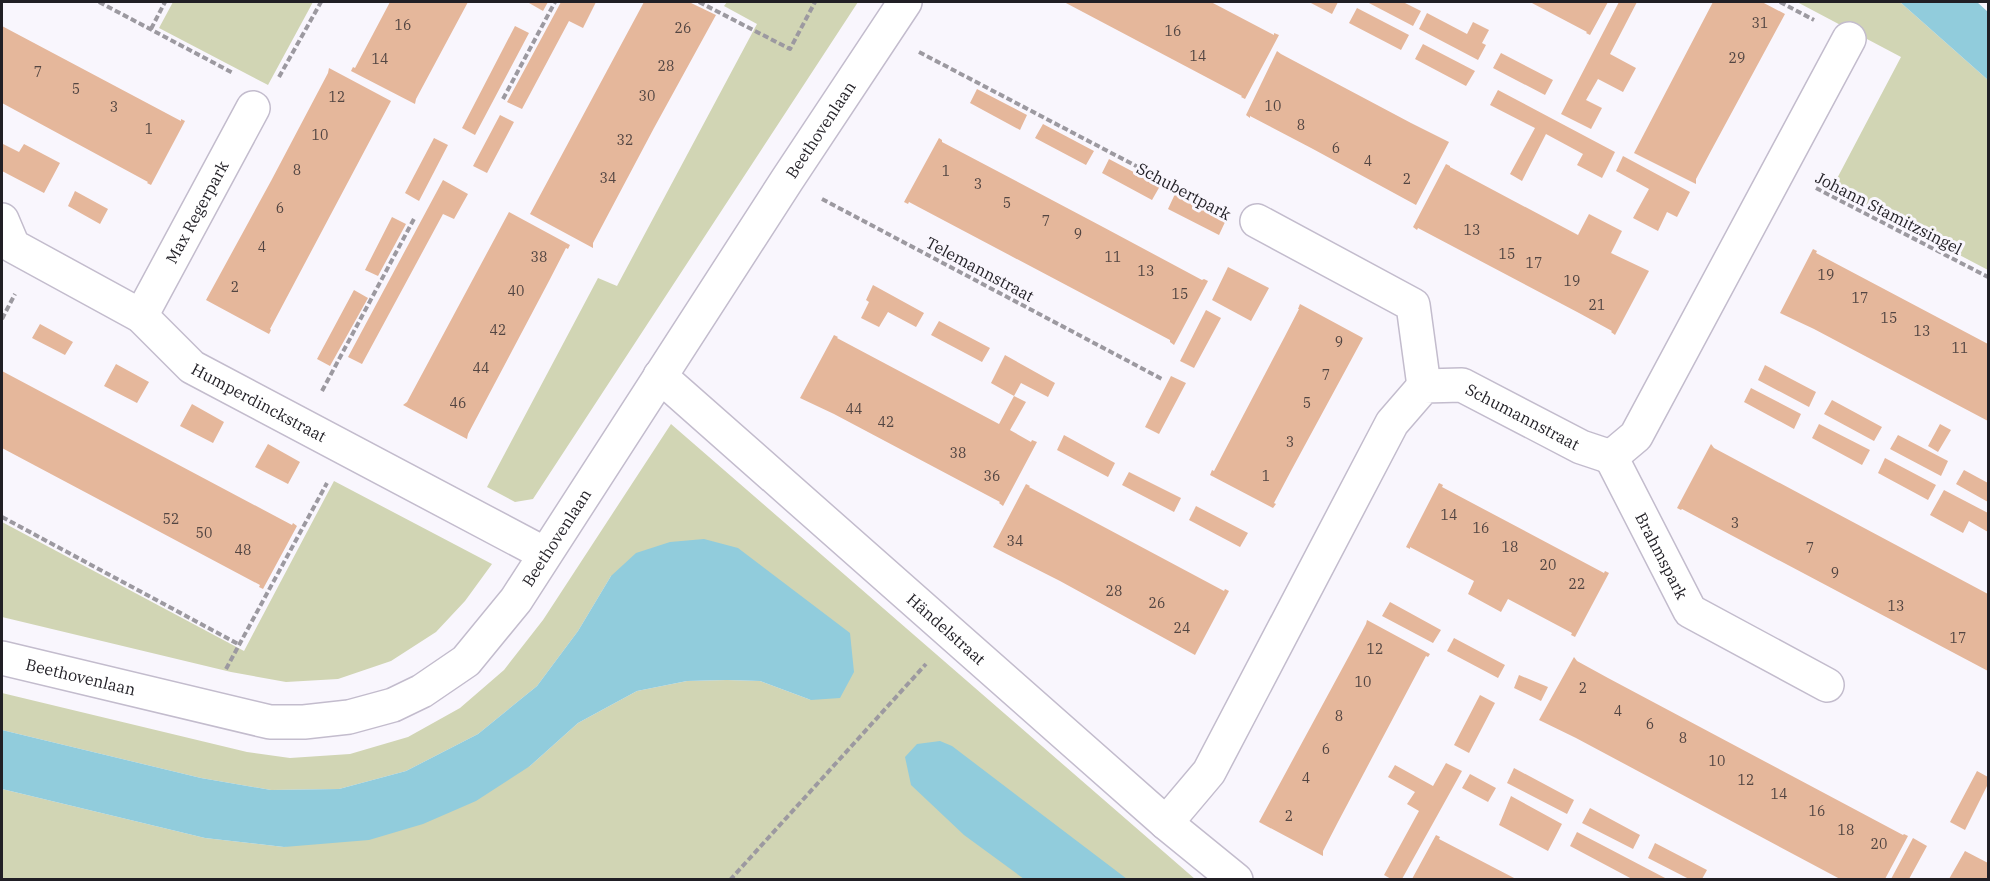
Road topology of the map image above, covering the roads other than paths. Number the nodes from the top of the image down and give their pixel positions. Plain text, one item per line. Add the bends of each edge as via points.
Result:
1 (905, 2) edge
2 (1849, 39) dead end
3 (262, 100) road end
4 (2, 219) edge
5 (1257, 221) road end
6 (141, 316) junction
7 (660, 376) junction
8 (1424, 386) junction
9 (1611, 457) junction
10 (545, 554) junction
11 (2, 658) edge
12 (1827, 685) dead end
13 (1166, 823) junction
14 (1236, 879) edge

1 - 7 street, Beethovenlaan
2 - 9 street via 1636,436
3 - 6 street, Max Regerpark
4 - 6 street, Humperdinckstraat via 13,246
5 - 8 street via 1413,305
6 - 10 street, Humperdinckstraat via 192,367
7 - 10 street, Beethovenlaan
7 - 13 street, Händelstraat
8 - 9 street, Schumannstraat via 1462,385 1581,447
8 - 13 street via 1392,423 1209,772
9 - 12 street, Brahmspark via 1690,611
10 - 11 street, Beethovenlaan via 516,600 466,661 393,705 349,717 304,723 270,722
13 - 14 street, Händelstraat

